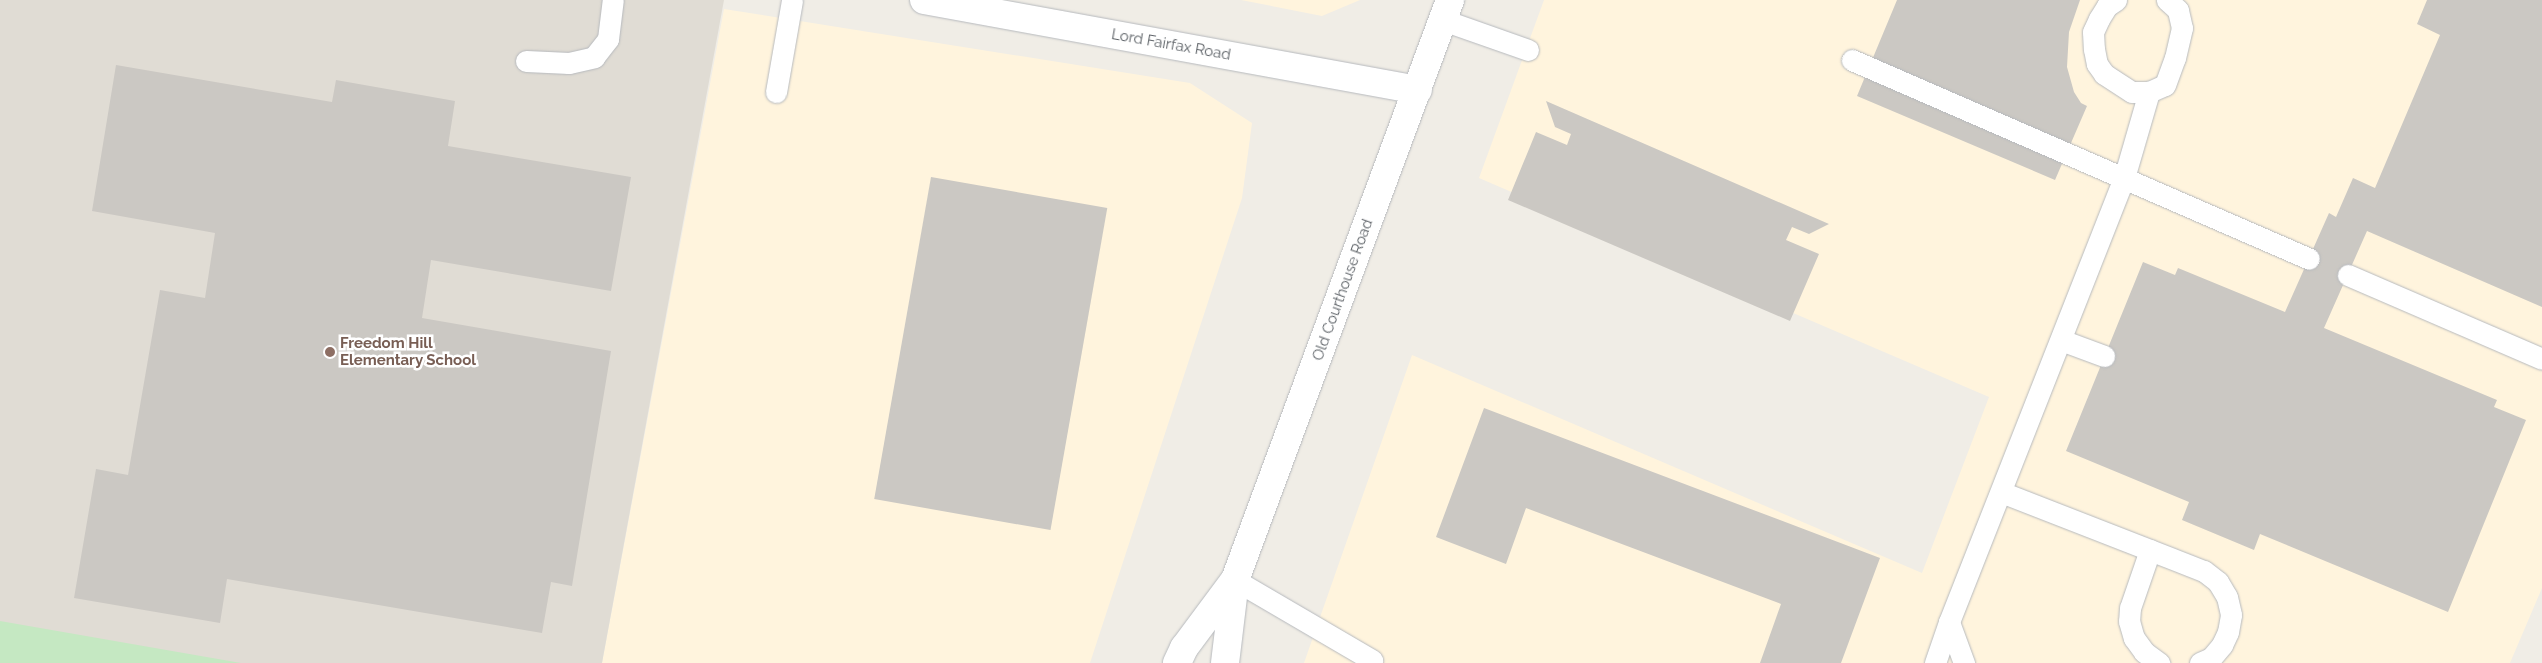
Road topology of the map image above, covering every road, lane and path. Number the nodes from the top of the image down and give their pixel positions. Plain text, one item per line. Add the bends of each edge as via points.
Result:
1 (614, 0) edge
2 (792, 0) edge
3 (924, 0) edge
4 (2116, 0) edge
5 (2167, 0) edge
6 (994, 7) edge
7 (1447, 10) edge
8 (1528, 50) dead end
9 (1852, 60) dead end
10 (526, 61) dead end
11 (1418, 90) junction
12 (776, 92) dead end
13 (2148, 92) junction
14 (2124, 178) junction
15 (2309, 258) dead end
16 (2348, 275) dead end
17 (2061, 340) junction
18 (2104, 356) dead end
19 (2542, 359) edge
20 (2001, 492) junction
21 (2150, 550) junction
22 (1235, 580) junction
23 (1949, 622) junction
24 (1372, 660) dead end
25 (1177, 663) edge
26 (1225, 663) edge
27 (1935, 663) edge
28 (1964, 663) edge
29 (2159, 663) edge
30 (2200, 663) edge

1 - 10 lane via 608,39 594,57 570,63
2 - 12 lane
3 - 6 main road, Lord Fairfax Road
4 - 13 lane via 2107,6 2093,32 2096,64 2104,74 2132,92
5 - 13 lane via 2178,10 2182,28 2180,44 2164,86
6 - 11 main road, Lord Fairfax Road
7 - 8 lane
7 - 11 main road, Old Courthouse Road
9 - 14 lane
11 - 22 main road, Old Courthouse Road
13 - 14 lane
14 - 15 lane
14 - 17 lane
16 - 19 lane
17 - 18 lane
17 - 20 lane
20 - 21 lane
20 - 23 lane
21 - 29 lane via 2130,608 2129,621 2134,638 2144,652
21 - 30 lane via 2204,571 2218,582 2227,597 2231,615 2228,632 2222,645
22 - 24 lane
22 - 25 main road, Old Courthouse Road via 1184,648
22 - 26 main road, Old Courthouse Road
23 - 27 lane
23 - 28 lane

